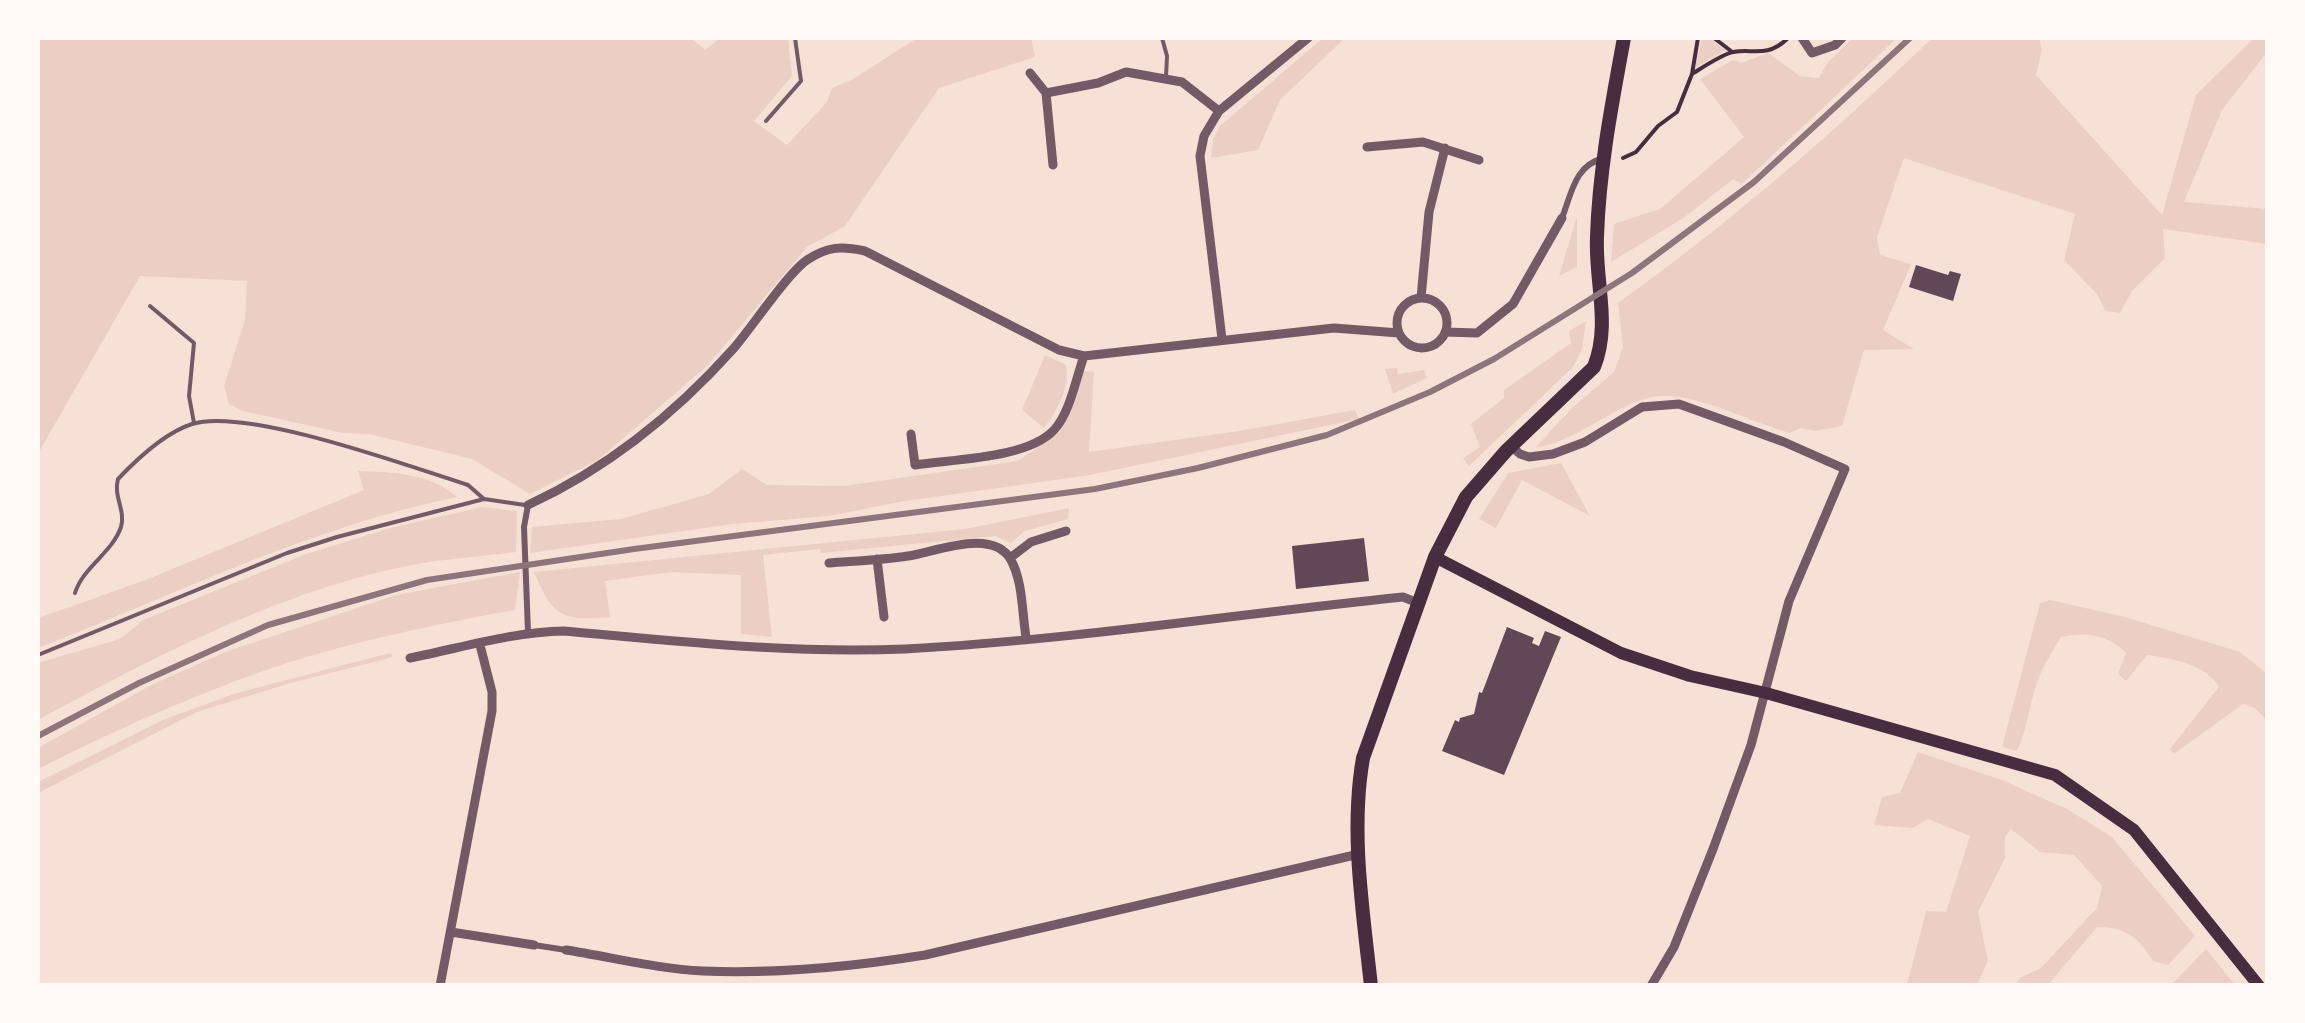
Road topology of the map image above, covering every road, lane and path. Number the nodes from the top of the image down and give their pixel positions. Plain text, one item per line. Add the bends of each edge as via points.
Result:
1 (796, 38) edge
2 (1162, 38) edge
3 (1308, 38) edge
4 (1624, 38) edge
5 (1698, 38) edge
6 (1714, 38) edge
7 (1789, 38) edge
8 (1802, 38) edge
9 (1842, 38) edge
10 (1731, 52) junction
11 (1030, 73) dead end
12 (1692, 74) junction
13 (1166, 79) junction
14 (1046, 93) junction
15 (1219, 111) junction
16 (766, 121) dead end
17 (1367, 147) dead end
18 (1445, 148) junction
19 (1605, 158) junction
20 (1480, 160) dead end
21 (1054, 166) dead end
22 (1562, 218) joint
23 (1421, 298) junction
24 (150, 306) dead end
25 (1445, 332) junction
26 (1398, 333) junction
27 (1222, 340) junction
28 (1084, 356) junction
29 (194, 423) junction
30 (911, 434) dead end
31 (1511, 446) junction
32 (484, 499) junction
33 (528, 506) junction
34 (1066, 531) dead end
35 (1435, 557) junction
36 (1010, 558) junction
37 (876, 559) junction
38 (828, 563) dead end
39 (75, 593) dead end
40 (1418, 603) junction
41 (884, 616) dead end
42 (528, 632) junction
43 (1026, 638) junction
44 (480, 645) junction
45 (38, 655) edge
46 (410, 658) dead end
47 (1766, 693) junction
48 (1359, 854) junction
49 (450, 932) junction
50 (534, 946) joint
51 (566, 950) joint
52 (440, 986) edge
53 (1371, 986) edge
54 (1650, 986) edge
55 (2259, 986) edge

1 - 16 lane via 801,81
2 - 13 lane
3 - 15 street
4 - 19 main road
5 - 12 path
6 - 10 path
7 - 10 path via 1754,54
8 - 9 street via 1812,53
10 - 12 path
11 - 14 street
12 - 19 path via 1677,112 1636,152
13 - 14 street via 1126,72
13 - 15 street via 1182,82
14 - 21 street
15 - 27 street via 1200,156
17 - 18 street via 1409,141
18 - 20 street
18 - 23 street via 1429,212
19 - 22 street via 1581,170
19 - 31 main road via 1597,243 1604,315 1600,352 1594,367
22 - 25 street via 1513,304 1477,333
23 - 25 street via 1442,309
23 - 26 street via 1401,309
24 - 29 lane via 194,343
25 - 26 street via 1422,348
26 - 27 street via 1334,328
27 - 28 street
28 - 30 street via 1062,416 1040,440 993,456 915,465
28 - 33 street via 1059,350 865,251 837,246 804,262 730,352 619,454
29 - 32 lane via 234,420 292,433 468,486
29 - 39 lane via 118,479 120,530 80,576
31 - 35 main road via 1466,497
31 - 47 street via 1529,457 1553,454 1642,407 1679,404 1845,469 1790,601
32 - 33 lane
32 - 45 lane via 287,554
33 - 42 street
34 - 36 street via 1031,542
35 - 40 main road
35 - 47 main road via 1621,653
36 - 37 street via 1000,547 969,543
36 - 43 street
37 - 38 street
37 - 41 street
40 - 43 street via 1403,597
40 - 48 main road via 1363,758
42 - 43 street via 904,649
42 - 44 street
44 - 46 street
44 - 49 street via 492,711
47 - 54 street via 1674,947
47 - 55 main road via 2054,775 2134,830
48 - 51 street via 925,956 866,964 700,971
48 - 53 main road
49 - 50 street
49 - 52 street
50 - 51 street

